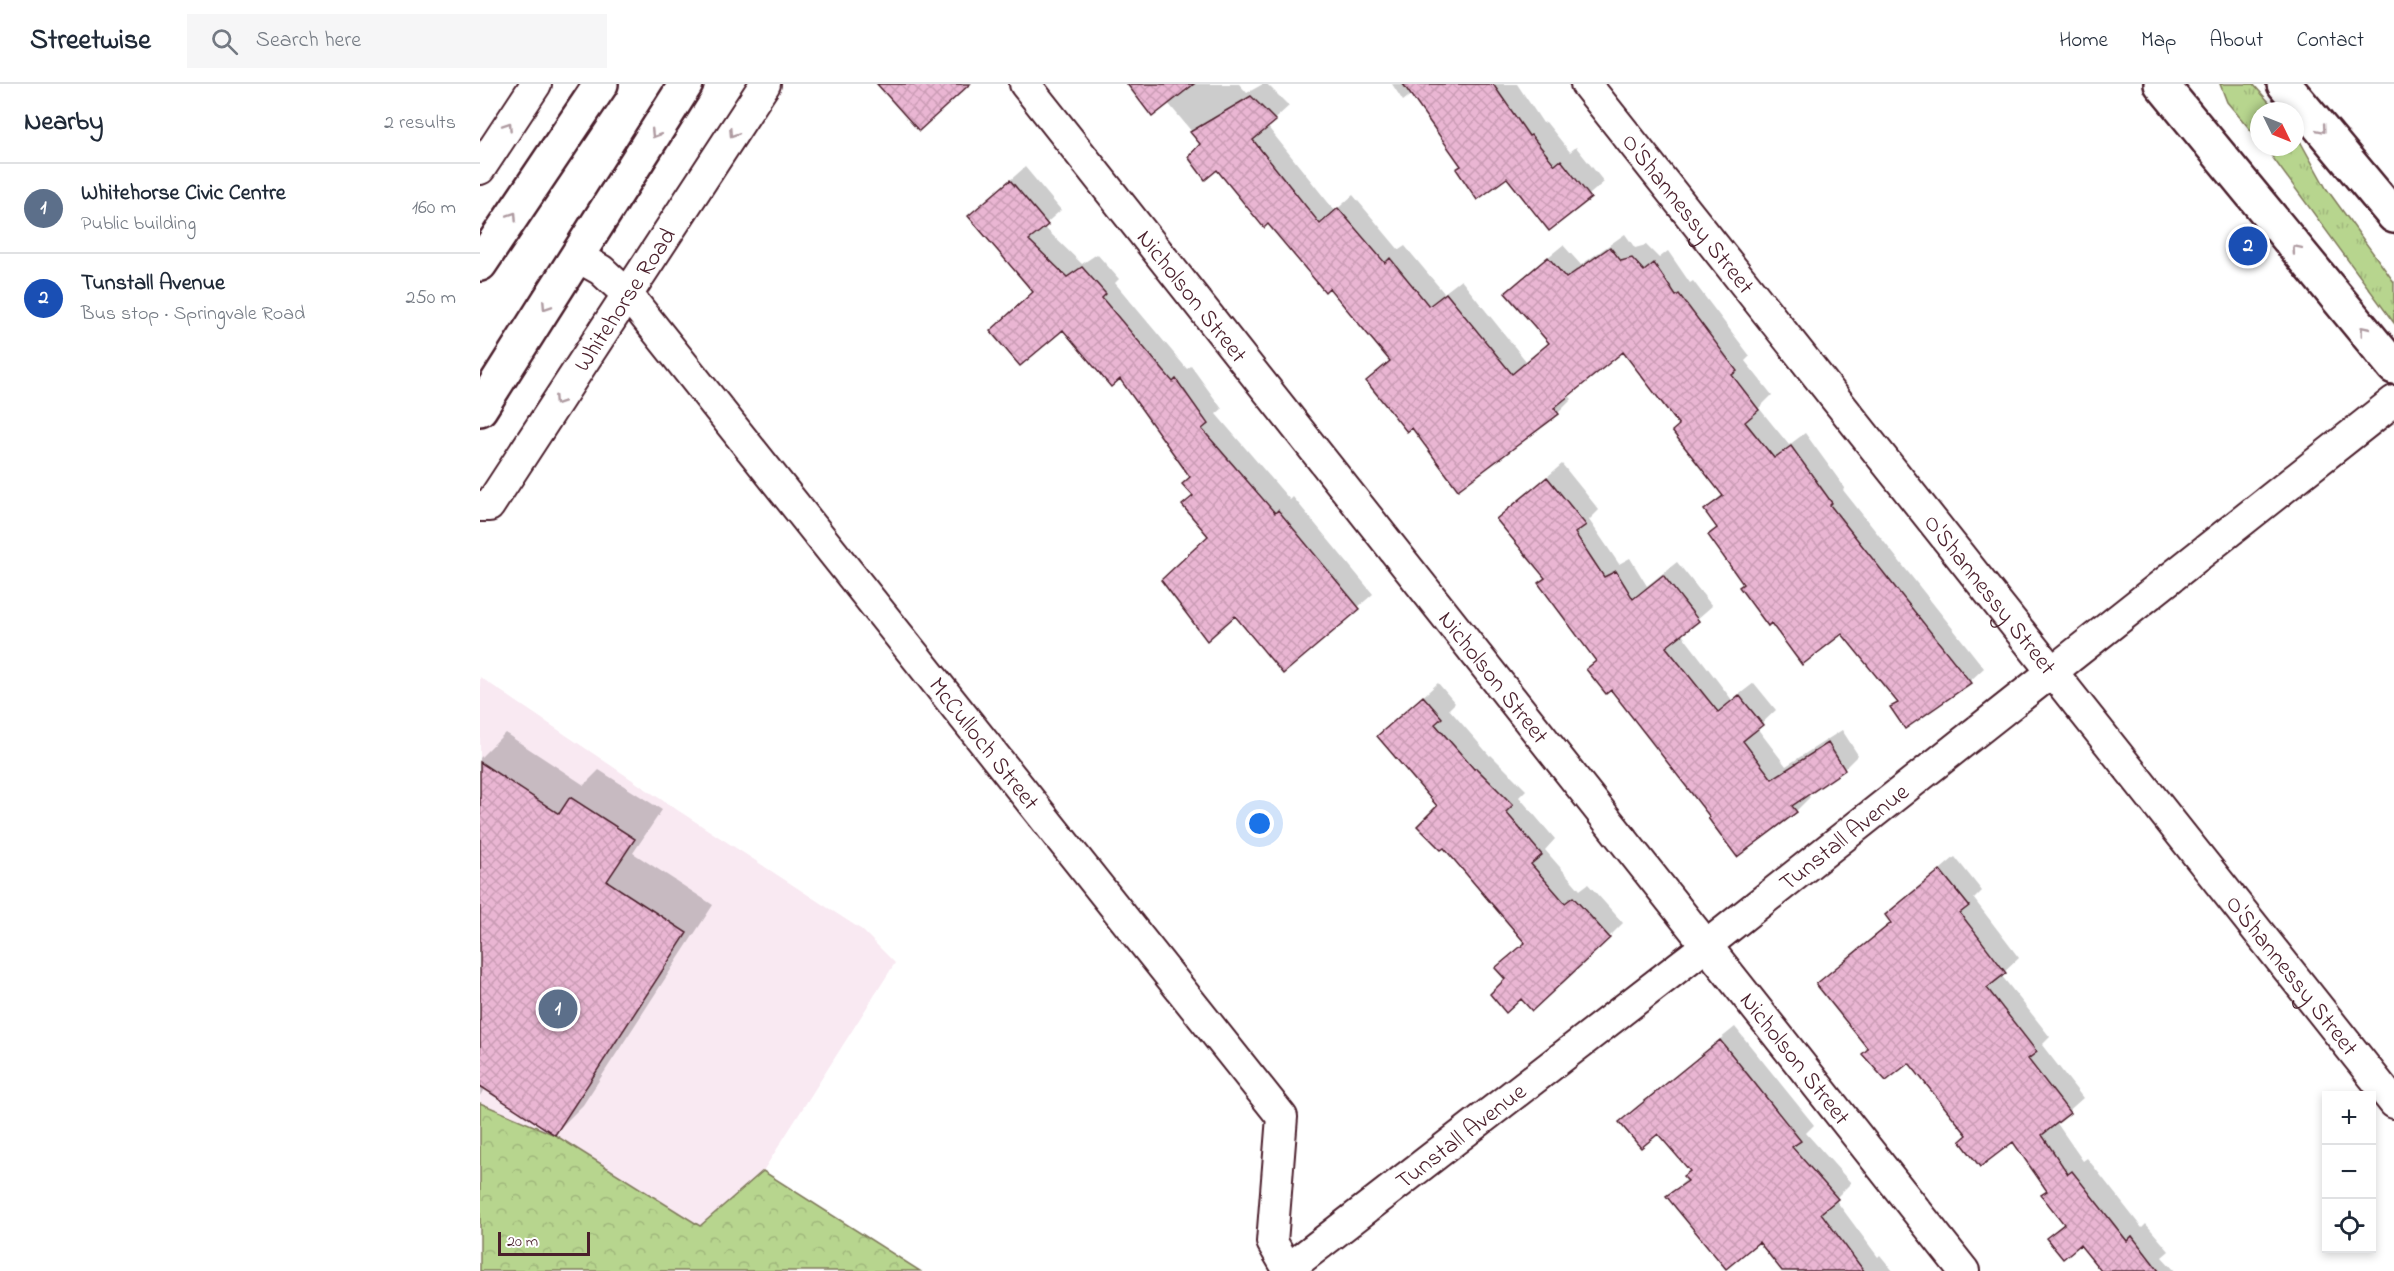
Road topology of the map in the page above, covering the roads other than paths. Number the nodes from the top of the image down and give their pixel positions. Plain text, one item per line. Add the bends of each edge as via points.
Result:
1 (536, 84) edge
2 (601, 84) edge
3 (686, 84) edge
4 (765, 84) edge
5 (1025, 84) edge
6 (1586, 84) edge
7 (2161, 84) edge
8 (2284, 84) edge
9 (480, 170) edge
10 (2394, 216) edge
11 (578, 257) junction
12 (480, 264) edge
13 (628, 295) junction
14 (2394, 367) edge
15 (2394, 401) edge
16 (480, 409) edge
17 (480, 506) edge
18 (2052, 672) junction
19 (1707, 945) junction
20 (2394, 1103) edge
21 (1289, 1270) edge
22 (1964, 1271) edge

9 -> 1 street
12 -> 2 highway
3 -> 11 highway
4 -> 13 street, Whitehorse Road
5 - 19 street, Nicholson Street
6 - 18 street, O'Shannessy Street
14 -> 7 highway
8 -> 10 highway
11 - 13 street, McCulloch Street via 608,276
11 -> 16 highway
13 -> 17 street, Whitehorse Road via 489,506
13 - 21 street, McCulloch Street via 1282,1117 1272,1242
15 - 18 street, Tunstall Avenue
18 - 19 street, Tunstall Avenue
18 - 20 street, O'Shannessy Street
19 - 21 street, Tunstall Avenue
19 - 22 street, Nicholson Street

